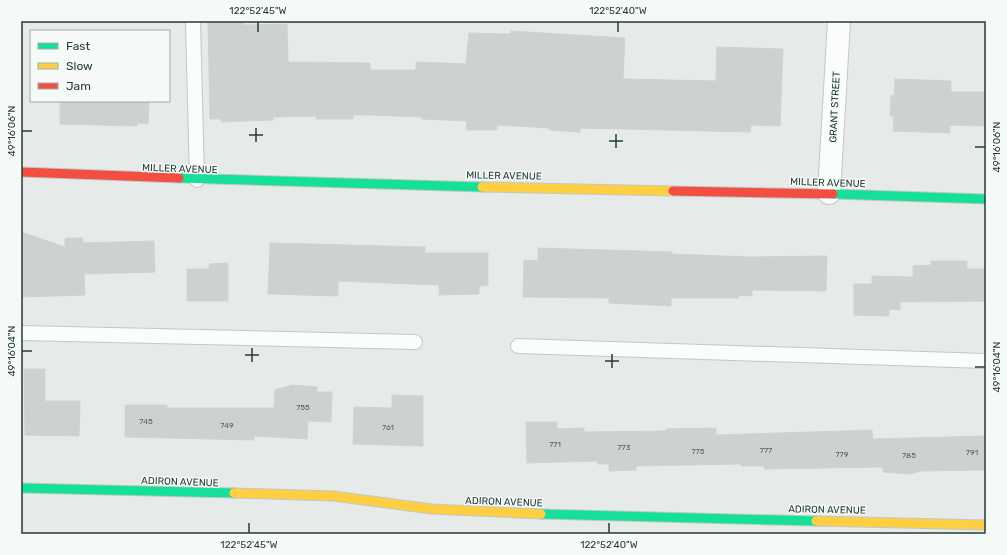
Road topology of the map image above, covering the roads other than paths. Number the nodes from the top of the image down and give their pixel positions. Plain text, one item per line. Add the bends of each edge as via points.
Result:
1 (193, 21) edge
2 (839, 21) edge
3 (21, 172) edge
4 (197, 180) junction
5 (829, 193) junction
6 (986, 198) edge
7 (21, 332) edge
8 (415, 342) dead end
9 (518, 346) dead end
10 (986, 361) edge
11 (21, 488) edge
12 (986, 525) edge

1 - 4 lane
2 - 5 street, GRANT STREET
3 - 4 street, MILLER AVENUE
4 - 5 street, MILLER AVENUE
5 - 6 street, MILLER AVENUE
7 - 8 lane
9 - 10 lane
11 - 12 street, ADIRON AVENUE via 333,496 432,508 507,513

